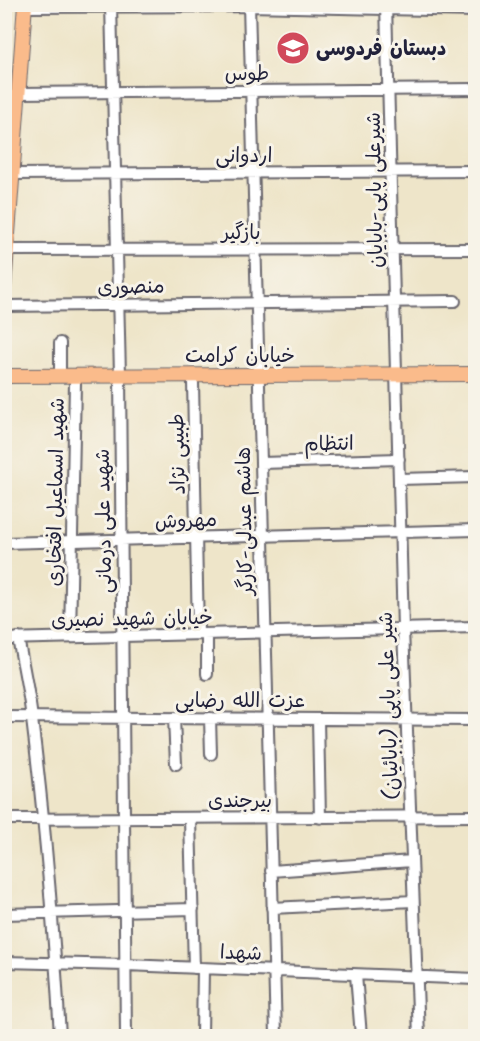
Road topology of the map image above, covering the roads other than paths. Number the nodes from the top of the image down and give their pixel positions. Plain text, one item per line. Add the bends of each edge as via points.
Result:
1 (249, 5) edge
2 (25, 6) edge
3 (111, 6) edge
4 (326, 7) edge
5 (386, 7) edge
6 (476, 11) edge
7 (476, 89) edge
8 (389, 90) junction
9 (251, 91) junction
10 (113, 92) junction
11 (19, 93) junction
12 (476, 171) edge
13 (391, 172) junction
14 (116, 173) junction
15 (254, 173) junction
16 (13, 174) junction
17 (393, 249) junction
18 (476, 249) edge
19 (7, 250) junction
20 (118, 250) junction
21 (256, 250) junction
22 (4, 288) edge
23 (455, 301) dead end
24 (394, 302) junction
25 (257, 303) junction
26 (117, 305) junction
27 (4, 306) edge
28 (60, 343) dead end
29 (476, 374) edge
30 (4, 376) edge
31 (60, 376) junction
32 (397, 378) junction
33 (120, 379) junction
34 (259, 379) junction
35 (476, 381) edge
36 (193, 382) junction
37 (75, 383) junction
38 (4, 384) edge
39 (399, 459) junction
40 (261, 463) junction
41 (476, 477) edge
42 (399, 479) junction
43 (476, 530) edge
44 (401, 532) junction
45 (263, 536) junction
46 (196, 538) junction
47 (122, 540) junction
48 (71, 541) junction
49 (4, 543) edge
50 (476, 627) edge
51 (403, 629) junction
52 (265, 632) junction
53 (203, 634) junction
54 (122, 636) junction
55 (70, 637) junction
56 (18, 638) junction
57 (4, 639) edge
58 (207, 674) dead end
59 (4, 717) edge
60 (32, 717) junction
61 (123, 718) junction
62 (174, 718) junction
63 (210, 718) junction
64 (267, 719) junction
65 (318, 719) junction
66 (407, 720) junction
67 (476, 720) edge
68 (211, 754) dead end
69 (176, 764) dead end
70 (410, 816) junction
71 (476, 816) edge
72 (270, 818) junction
73 (320, 818) junction
74 (4, 819) edge
75 (124, 819) junction
76 (190, 819) junction
77 (43, 820) junction
78 (412, 861) junction
79 (272, 871) junction
80 (413, 901) junction
81 (272, 908) junction
82 (193, 909) junction
83 (125, 911) junction
84 (51, 913) junction
85 (4, 914) edge
86 (4, 962) edge
87 (56, 963) junction
88 (126, 965) junction
89 (198, 968) junction
90 (274, 971) junction
91 (356, 975) junction
92 (416, 977) junction
93 (476, 979) edge
94 (60, 1036) edge
95 (126, 1036) edge
96 (202, 1036) edge
97 (276, 1036) edge
98 (361, 1036) edge
99 (419, 1036) edge

1 - 3 street
1 - 4 street
1 - 9 street, هاشم عبدلی-کارگر
2 - 3 street
2 - 11 main road
3 - 10 street, شهید علی درمانی
4 - 5 street
5 - 6 street
5 - 8 street, شیرعلی پاپی-بابایان
7 - 8 street, طوس
8 - 9 street, طوس
8 - 13 street, شیرعلی پاپی-بابایان
9 - 10 street, طوس
9 - 15 street, هاشم عبدلی-کارگر
10 - 11 street, طوس
10 - 14 street, شهید علی درمانی
11 - 16 main road
12 - 13 street, اردوانی
13 - 15 street, اردوانی
13 - 17 street, شیرعلی پاپی-بابایان
14 - 15 street, اردوانی
14 - 16 street, اردوانی
14 - 20 street, شهید علی درمانی
15 - 21 street, هاشم عبدلی-کارگر
16 - 19 main road
17 - 18 street, بازگیر
17 - 21 street, بازگیر
17 - 24 street, شیرعلی پاپی-بابایان
19 - 20 street, بازگیر
19 - 22 main road
20 - 21 street, بازگیر
20 - 26 street, شهید علی درمانی
21 - 25 street, هاشم عبدلی-کارگر
23 - 24 street, منصوری
24 - 25 street, منصوری
24 - 32 street, شیرعلی پاپی-بابایان
25 - 26 street, منصوری
25 - 34 street, هاشم عبدلی-کارگر
26 - 27 street, منصوری
26 - 33 street, شهید علی درمانی
28 - 31 street
29 - 32 main road, خیابان کرامت
30 - 31 main road, خیابان کرامت
31 - 33 main road, خیابان کرامت
32 - 34 main road, خیابان کرامت
32 - 35 main road, خیابان کرامت
32 - 39 street, شیر علی پاپی (بابائیان)
33 - 34 main road, خیابان کرامت
33 - 36 main road, خیابان کرامت
33 - 37 main road, خیابان کرامت
33 - 47 street, شهید علی درمانی
34 - 36 main road, خیابان کرامت
34 - 40 street, هاشم عبدلی-کارگر
36 - 46 street, طبیبی نژاد
37 - 38 main road, خیابان کرامت
37 - 48 street, شهید اسماعیل افتخاری
39 - 40 street, انتظام
39 - 42 street, شیر علی پاپی (بابائیان)
40 - 45 street, هاشم عبدلی-کارگر
41 - 42 street
42 - 44 street, شیر علی پاپی (بابائیان)
43 - 44 street, مهروش
44 - 45 street, مهروش
44 - 51 street, شیر علی پاپی (بابائیان)
45 - 46 street, مهروش
45 - 52 street, هاشم عبدلی-کارگر
46 - 47 street, مهروش
46 - 53 street, طبیبی نژاد
47 - 48 street, مهروش
47 - 54 street, شهید علی درمانی
48 - 49 street, مهروش
48 - 55 street, شهید اسماعیل افتخاری
50 - 51 street, خیابان شهید نصیری
51 - 52 street, خیابان شهید نصیری
51 - 66 street, شیر علی پاپی (بابائیان)
52 - 53 street, خیابان شهید نصیری
52 - 64 street, هاشم عبدلی-کارگر
53 - 54 street, خیابان شهید نصیری
53 - 58 street, طبیبی نژاد
54 - 55 street, خیابان شهید نصیری
54 - 61 street, شهید علی درمانی
55 - 56 street, خیابان شهید نصیری
56 - 57 street, خیابان شهید نصیری
56 - 60 street
59 - 60 street, عزت الله رضایی
60 - 61 street, عزت الله رضایی
60 - 77 street
61 - 62 street, عزت الله رضایی
61 - 75 street, شهید علی درمانی
62 - 63 street, عزت الله رضایی
62 - 69 street
63 - 64 street, عزت الله رضایی
63 - 68 street
64 - 65 street, عزت الله رضایی
64 - 72 street, هاشم عبدلی-کارگر
65 - 66 street, عزت الله رضایی
65 - 73 street
66 - 67 street, عزت الله رضایی
66 - 70 street, شیر علی پاپی (بابائیان)
70 - 71 street, بیرجندی
70 - 73 street, بیرجندی
70 - 78 street, شیر علی پاپی (بابائیان)
72 - 73 street, بیرجندی
72 - 76 street, بیرجندی
72 - 79 street, هاشم عبدلی-کارگر
74 - 77 street, بیرجندی
75 - 76 street, بیرجندی
75 - 77 street, بیرجندی
75 - 83 street, شهید علی درمانی
76 - 82 street
77 - 84 street
78 - 79 street
78 - 80 street, شیر علی پاپی (بابائیان)
79 - 81 street, هاشم عبدلی-کارگر
80 - 81 street
80 - 92 street, شیر علی پاپی (بابائیان)
81 - 90 street, هاشم عبدلی-کارگر
82 - 83 street
82 - 89 street
83 - 84 street
83 - 88 street, شهید علی درمانی
84 - 85 street
84 - 87 street
86 - 87 street, شهدا
87 - 88 street, شهدا
87 - 94 street
88 - 89 street, شهدا
88 - 95 street, شهید علی درمانی
89 - 90 street, شهدا
89 - 96 street
90 - 91 street, شهدا
90 - 97 street, هاشم عبدلی-کارگر
91 - 92 street, شهدا
91 - 98 street
92 - 93 street, شهدا
92 - 99 street, شیر علی پاپی (بابائیان)

